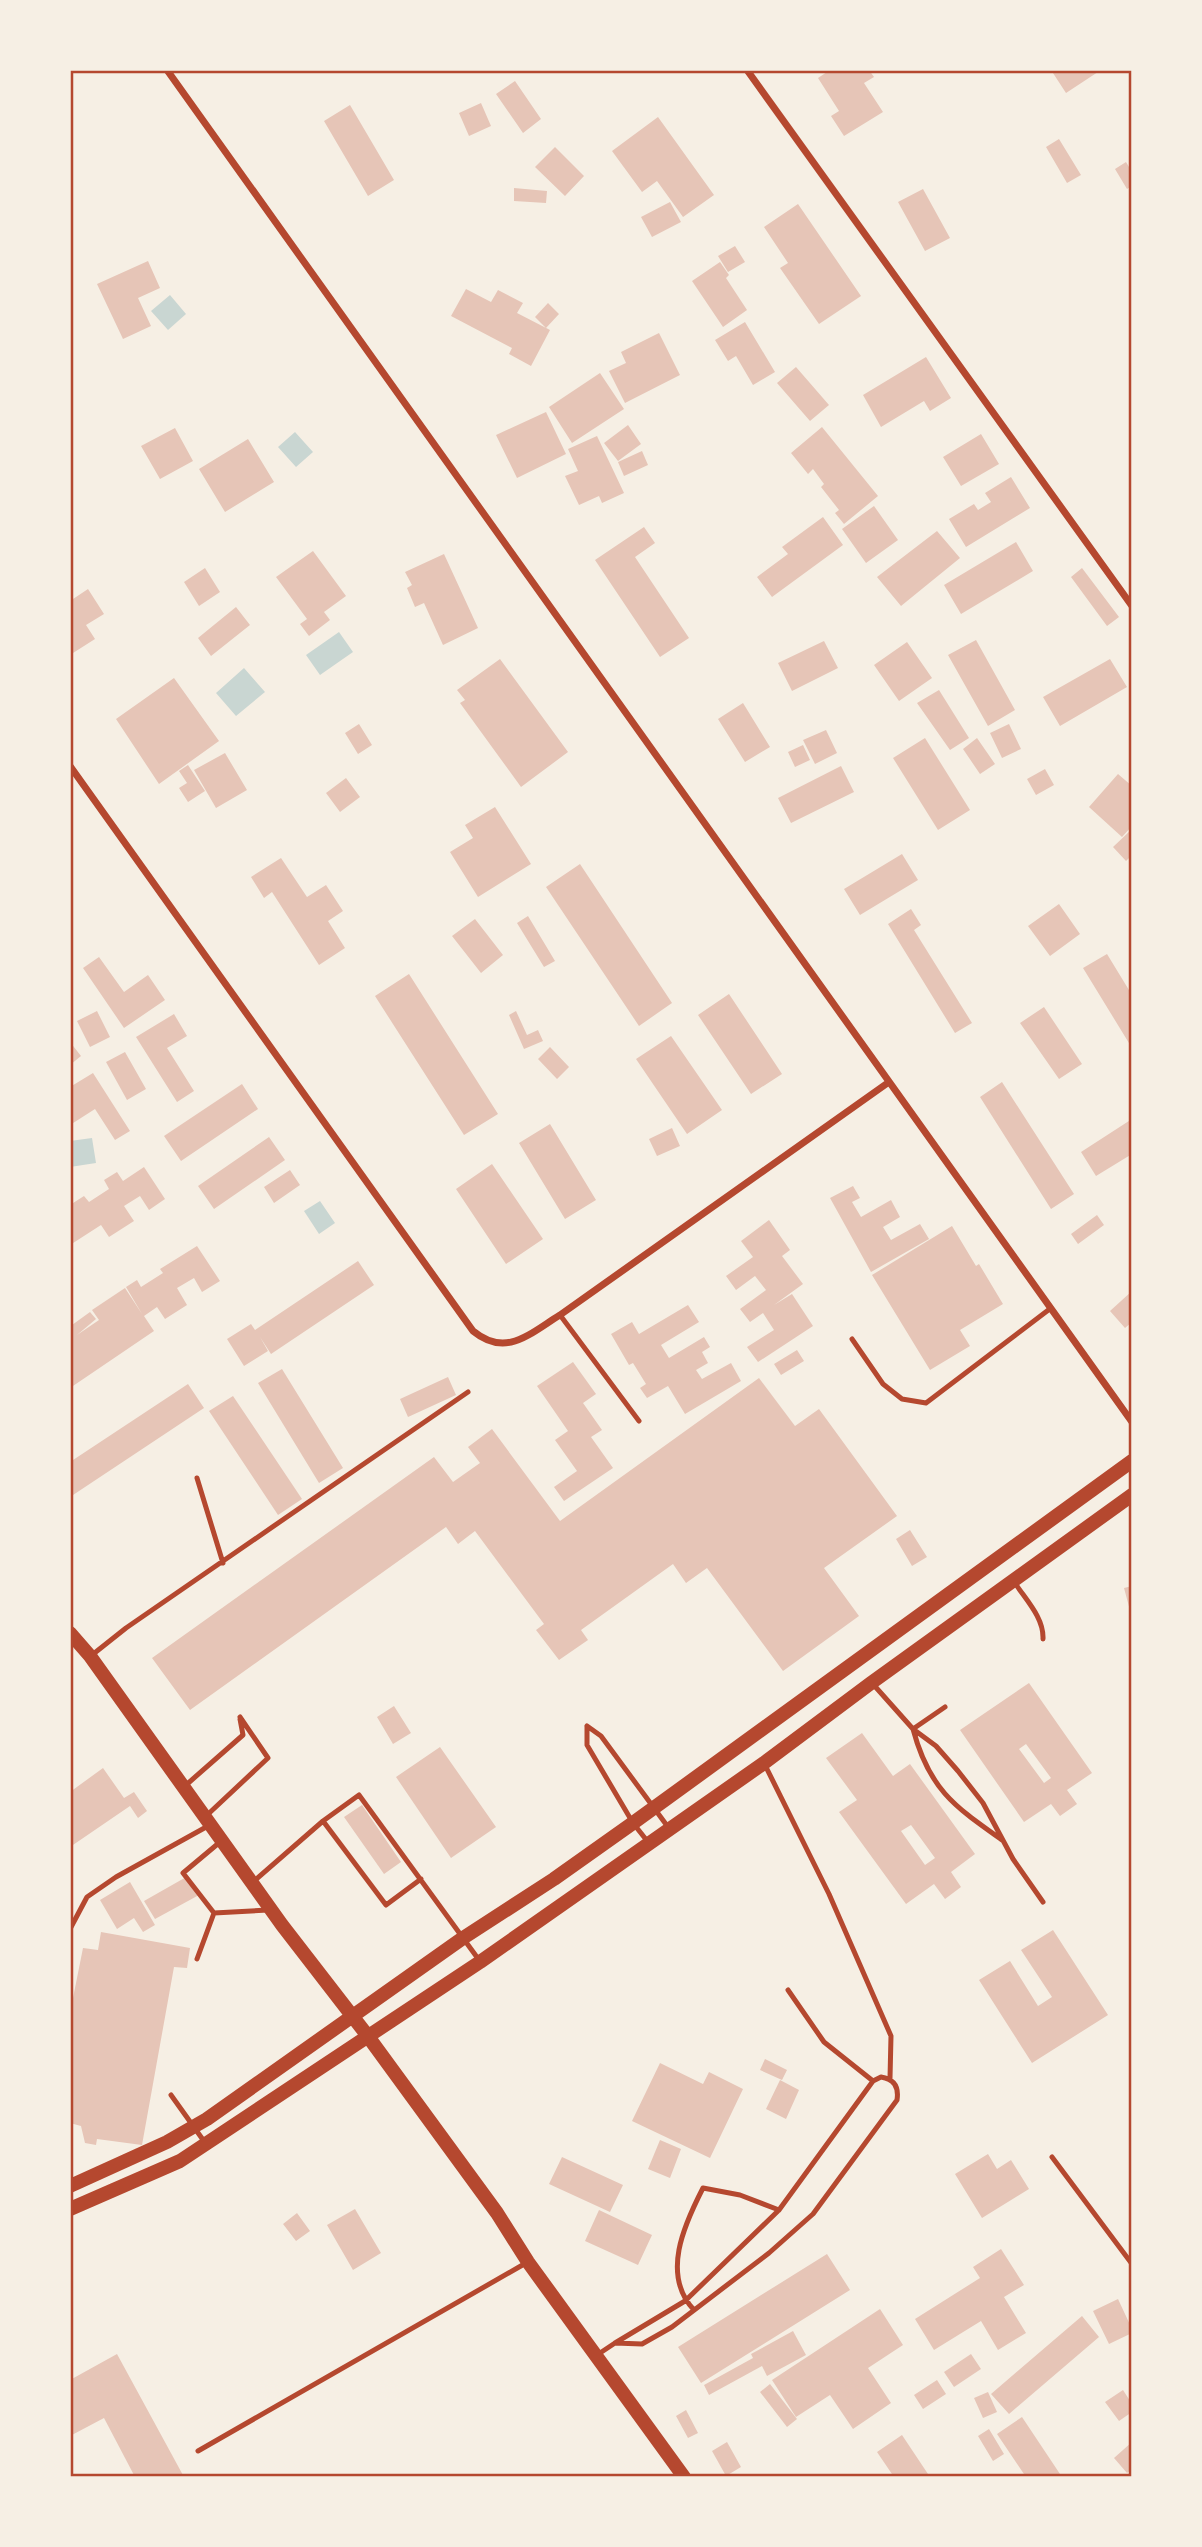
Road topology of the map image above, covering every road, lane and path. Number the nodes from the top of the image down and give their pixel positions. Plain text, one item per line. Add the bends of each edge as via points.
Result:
1 (167, 70) edge
2 (747, 70) edge
3 (1132, 606) edge
4 (70, 766) edge
5 (889, 1082) junction
6 (1051, 1308) junction
7 (560, 1315) junction
8 (852, 1339) dead end
9 (468, 1392) dead end
10 (639, 1421) dead end
11 (1132, 1422) edge
12 (1132, 1461) edge
13 (197, 1478) dead end
14 (1132, 1495) edge
15 (223, 1563) junction
16 (1013, 1580) junction
17 (70, 1633) edge
18 (1043, 1639) dead end
19 (90, 1657) junction
20 (871, 1683) junction
21 (945, 1707) dead end
22 (913, 1729) junction
23 (764, 1763) junction
24 (183, 1787) junction
25 (653, 1808) junction
26 (208, 1821) junction
27 (323, 1821) junction
28 (633, 1824) junction
29 (669, 1828) junction
30 (222, 1841) junction
31 (1004, 1842) junction
32 (649, 1843) junction
33 (421, 1879) junction
34 (252, 1883) junction
35 (1043, 1902) dead end
36 (271, 1910) junction
37 (214, 1913) junction
38 (70, 1929) edge
39 (463, 1938) junction
40 (197, 1959) dead end
41 (480, 1962) junction
42 (788, 1990) dead end
43 (353, 2017) junction
44 (367, 2035) junction
45 (890, 2078) junction
46 (873, 2081) junction
47 (171, 2095) dead end
48 (194, 2127) junction
49 (206, 2144) junction
50 (1052, 2157) dead end
51 (70, 2186) edge
52 (70, 2210) edge
53 (779, 2210) junction
54 (528, 2262) junction
55 (1132, 2264) edge
56 (685, 2301) junction
57 (694, 2310) junction
58 (615, 2343) junction
59 (597, 2355) junction
60 (198, 2451) dead end
61 (684, 2477) edge

1 - 5 street
2 - 3 street
4 - 7 street via 473,1331 485,1341 514,1342
5 - 6 street
5 - 7 street
6 - 8 lane via 926,1403 902,1399 883,1384
6 - 11 street
7 - 10 lane
9 - 15 lane
12 - 25 main road
13 - 15 lane
14 - 16 main road
15 - 19 lane
16 - 18 lane via 1040,1620
16 - 20 main road
17 - 19 main road
19 - 24 main road
20 - 22 lane
20 - 23 main road
21 - 22 lane
22 - 31 lane via 958,1770
22 - 31 lane via 921,1759 941,1791
23 - 29 main road
23 - 45 lane via 829,1894 891,2036
24 - 26 main road
24 - 26 lane via 243,1735 240,1717 268,1758
25 - 28 main road
25 - 28 lane via 601,1736 587,1726 587,1745
25 - 29 lane
26 - 30 main road
26 - 38 lane via 87,1897
27 - 33 lane via 386,1905
27 - 33 lane via 359,1795
27 - 34 lane
28 - 32 lane
28 - 39 main road
29 - 32 main road
30 - 34 main road
30 - 37 lane via 183,1873
31 - 35 lane
32 - 41 main road
33 - 39 lane
34 - 36 main road
36 - 37 lane
36 - 43 main road
37 - 40 lane
39 - 41 lane
39 - 43 main road
41 - 44 main road
42 - 46 lane via 824,2042
43 - 44 main road
43 - 48 main road
44 - 49 main road
44 - 54 main road
45 - 46 lane
45 - 57 lane via 897,2088 897,2100 813,2214
46 - 53 lane
47 - 48 lane
48 - 49 lane
48 - 51 main road
49 - 52 main road via 180,2161
50 - 55 lane
53 - 56 lane
53 - 56 lane via 740,2195 703,2188 685,2222 680,2246 677,2278
54 - 59 main road
54 - 60 lane
56 - 57 lane
56 - 58 lane
57 - 58 lane via 642,2344
58 - 59 lane
59 - 61 main road

